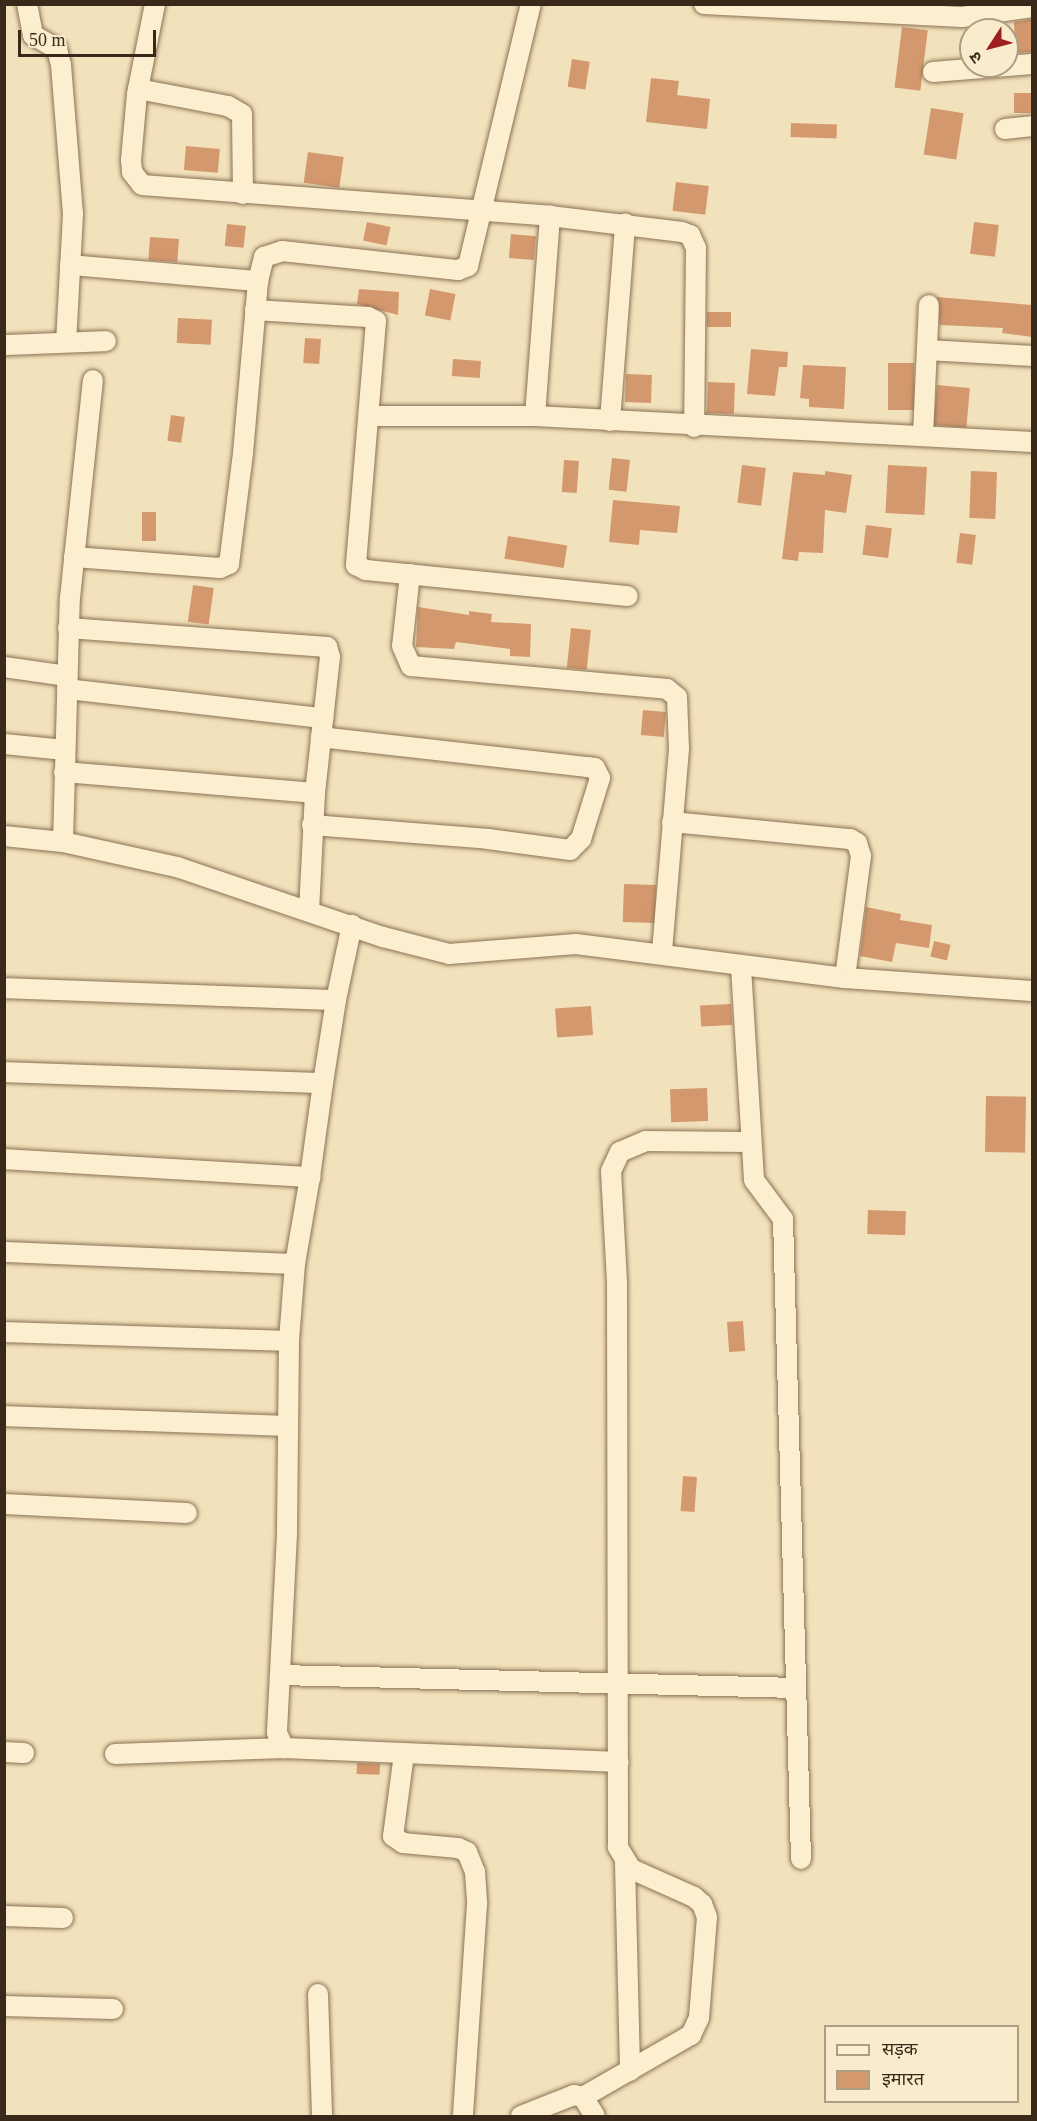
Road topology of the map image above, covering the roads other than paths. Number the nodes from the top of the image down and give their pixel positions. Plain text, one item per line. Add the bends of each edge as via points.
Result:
1 (27, 4) edge
2 (155, 4) edge
3 (531, 4) edge
4 (704, 4) edge
5 (1032, 8) edge
6 (1032, 64) edge
7 (933, 72) dead end
8 (138, 89) junction
9 (1032, 126) edge
10 (1005, 129) dead end
11 (243, 195) junction
12 (482, 212) junction
13 (550, 216) junction
14 (625, 224) junction
15 (70, 265) junction
16 (258, 281) junction
17 (928, 305) dead end
18 (255, 310) junction
19 (106, 340) dead end
20 (66, 342) junction
21 (4, 345) edge
22 (928, 350) junction
23 (1032, 356) edge
24 (93, 380) dead end
25 (371, 416) junction
26 (535, 416) junction
27 (610, 421) junction
28 (694, 427) junction
29 (923, 435) junction
30 (1032, 442) edge
31 (75, 557) junction
32 (410, 574) junction
33 (628, 596) dead end
34 (68, 628) junction
35 (4, 667) edge
36 (67, 683) junction
37 (322, 728) junction
38 (4, 744) edge
39 (65, 750) junction
40 (64, 772) junction
41 (315, 793) junction
42 (672, 822) junction
43 (312, 825) junction
44 (4, 836) edge
45 (63, 842) junction
46 (309, 910) junction
47 (352, 925) junction
48 (662, 952) junction
49 (741, 967) junction
50 (845, 978) junction
51 (4, 988) edge
52 (1032, 990) edge
53 (336, 1000) junction
54 (4, 1072) edge
55 (323, 1083) junction
56 (749, 1142) junction
57 (4, 1159) edge
58 (309, 1177) junction
59 (4, 1252) edge
60 (295, 1264) junction
61 (4, 1332) edge
62 (289, 1341) junction
63 (4, 1416) edge
64 (286, 1426) junction
65 (4, 1504) edge
66 (187, 1513) dead end
67 (280, 1675) junction
68 (618, 1683) junction
69 (796, 1688) junction
70 (284, 1749) junction
71 (115, 1754) dead end
72 (404, 1754) junction
73 (619, 1762) junction
74 (801, 1859) dead end
75 (625, 1863) junction
76 (4, 1916) edge
77 (63, 1918) dead end
78 (318, 1994) dead end
79 (4, 2006) edge
80 (112, 2009) dead end
81 (630, 2071) junction
82 (583, 2097) junction
83 (322, 2116) edge
84 (463, 2116) edge
85 (521, 2116) edge
86 (595, 2116) edge

1 - 15 street via 33,35 57,49 61,65 73,214
2 - 8 street
3 - 12 street
4 - 5 street via 975,17
6 - 7 street
8 - 11 street via 228,106 242,114
8 - 11 street via 131,160 136,179 148,187
9 - 10 street
11 - 12 street
12 - 13 street
12 - 16 street via 471,261 464,268 274,251 264,257
13 - 14 street
13 - 26 street
14 - 27 street
14 - 28 street via 682,232 694,241
15 - 16 street
15 - 20 street
16 - 18 street
17 - 22 street
18 - 25 street via 373,318 378,326
18 - 31 street via 229,564 220,568
19 - 20 street
20 - 21 street
22 - 23 street
22 - 29 street
24 - 31 street
25 - 26 street
25 - 32 street via 356,565 366,570
26 - 27 street
27 - 28 street
28 - 29 street
29 - 30 street
31 - 34 street
32 - 33 street
32 - 42 street via 402,646 411,666 667,689 674,693 680,705
34 - 36 street
34 - 37 street via 327,647 330,657
35 - 36 street
36 - 37 street
36 - 39 street
37 - 41 street
37 - 43 street via 595,768 600,778 581,839 570,850 488,839
38 - 39 street
39 - 40 street
40 - 41 street
40 - 45 street
41 - 43 street
42 - 48 street
42 - 50 street via 850,839 857,843 861,856
43 - 46 street
44 - 45 street
45 - 46 street via 177,867
46 - 47 street
47 - 48 street via 449,954 520,950 558,943
47 - 53 street
48 - 49 street
49 - 50 street
49 - 56 street
50 - 52 street
51 - 53 street
53 - 55 street
54 - 55 street
55 - 58 street
56 - 68 street via 646,1141 620,1152 611,1171 617,1282
56 - 69 street via 754,1180 783,1219
57 - 58 street
58 - 60 street
59 - 60 street
60 - 62 street
61 - 62 street
62 - 64 street
63 - 64 street
64 - 67 street via 287,1534
65 - 66 street
67 - 68 street
67 - 70 street via 277,1733
68 - 69 street
68 - 73 street
69 - 74 street
70 - 71 street
70 - 72 street
72 - 73 street
72 - 84 street via 393,1836 403,1844 459,1848 467,1852 475,1872 477,1904
73 - 75 street via 618,1847
75 - 81 street
75 - 81 street via 694,1898 702,1904 707,1917 695,2028 683,2040
76 - 77 street
78 - 83 street
79 - 80 street
81 - 82 street
82 - 85 street via 567,2097
82 - 86 street

